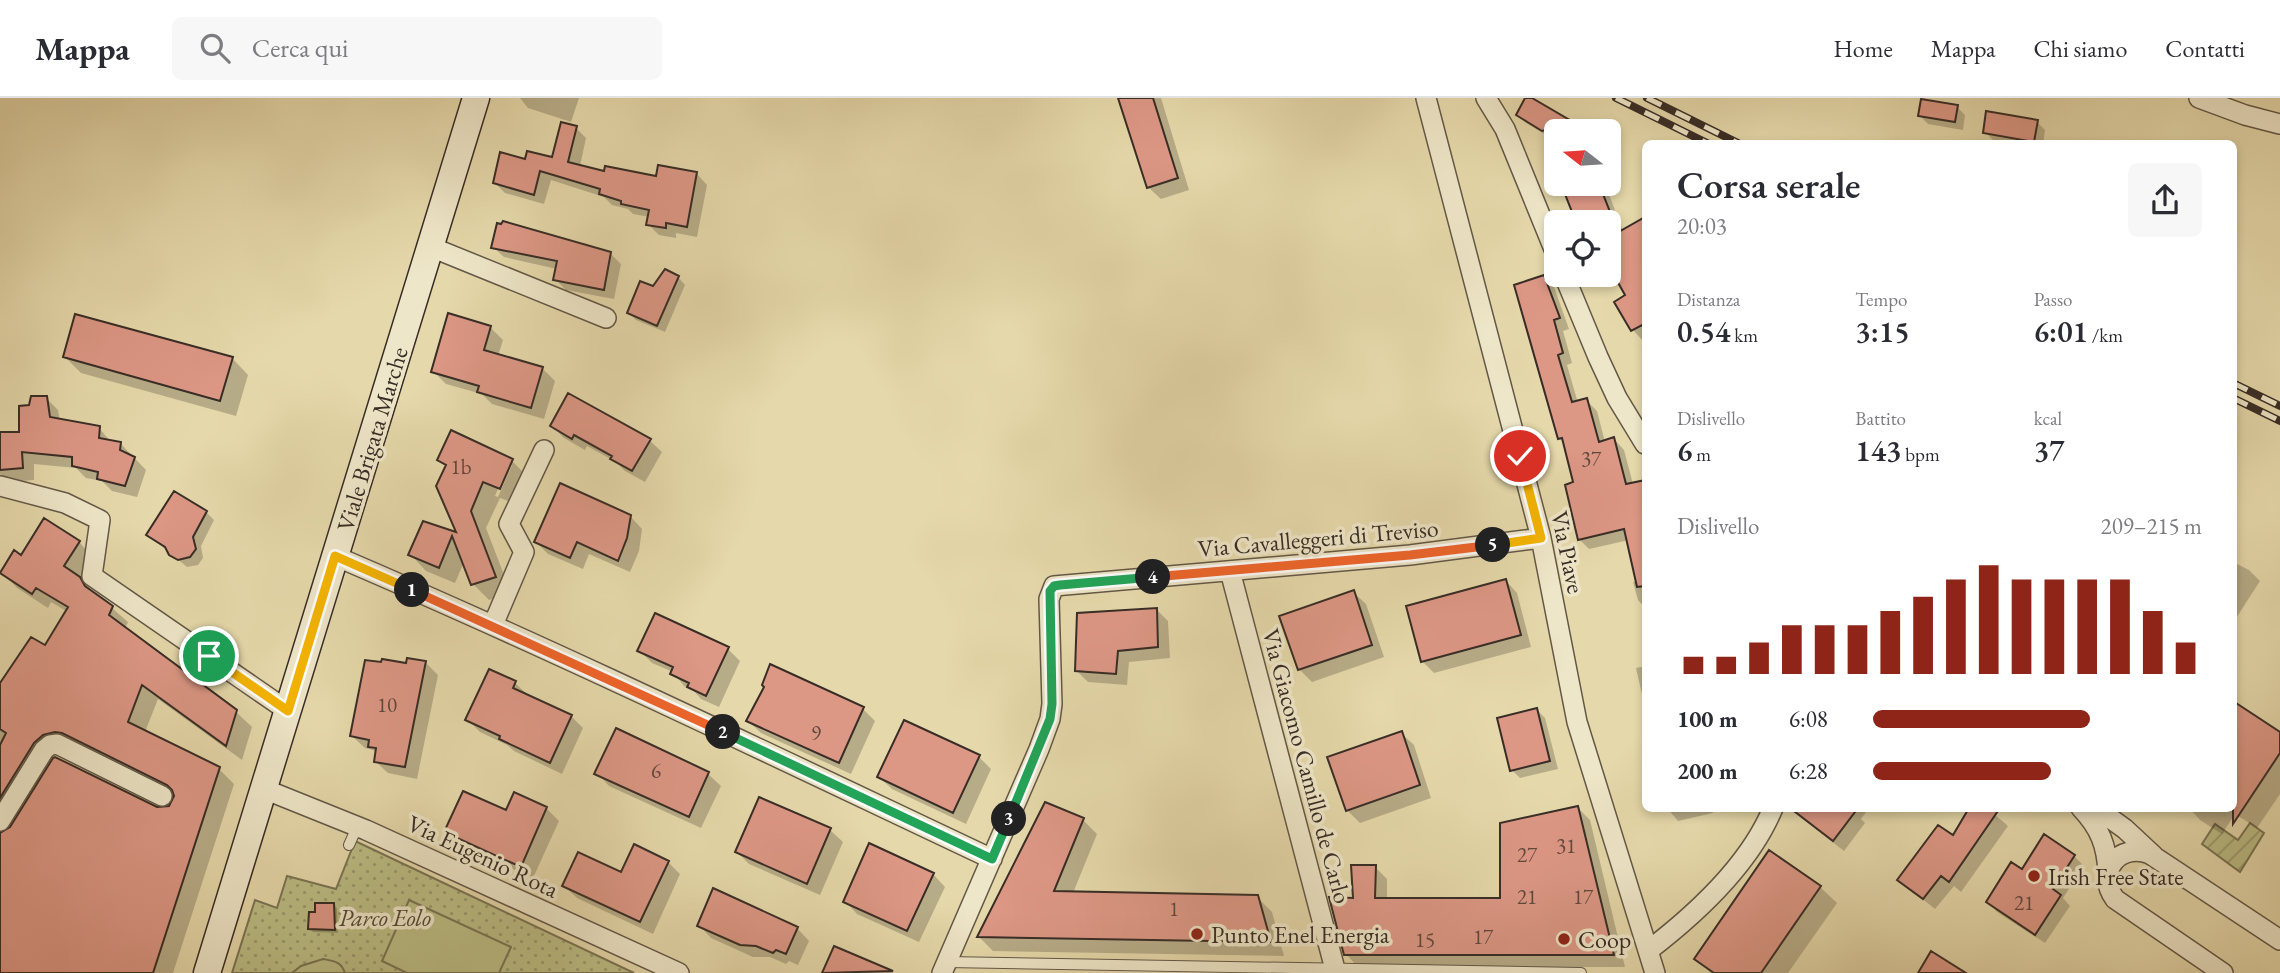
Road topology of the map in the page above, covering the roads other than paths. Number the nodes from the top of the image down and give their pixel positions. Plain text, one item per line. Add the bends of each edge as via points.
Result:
1 (476, 98) edge
2 (1426, 98) edge
3 (1486, 98) edge
4 (2199, 98) edge
5 (2280, 124) edge
6 (1544, 225) edge
7 (430, 247) junction
8 (1569, 287) edge
9 (606, 318) dead end
10 (1642, 438) edge
11 (544, 450) dead end
12 (0, 486) edge
13 (1541, 538) junction
14 (335, 556) junction
15 (1230, 571) junction
16 (493, 625) junction
17 (288, 711) junction
18 (264, 789) junction
19 (162, 796) dead end
20 (1771, 812) edge
21 (2084, 812) edge
22 (2102, 812) edge
23 (0, 821) edge
24 (357, 827) junction
25 (349, 845) dead end
26 (2154, 857) junction
27 (992, 859) junction
28 (2108, 874) junction
29 (2280, 940) edge
30 (1649, 950) junction
31 (944, 968) edge
32 (1336, 972) edge
33 (207, 973) edge
34 (679, 973) edge
35 (1581, 973) edge
36 (1655, 973) edge
37 (2223, 973) edge

1 - 7 street, Viale Brigata Marche
2 - 13 street, Via Piave
3 - 6 street via 1505,129
4 - 5 street
7 - 9 street
7 - 14 street, Viale Brigata Marche
8 - 10 street via 1617,398
11 - 16 street via 509,524 524,552
12 - 17 street via 65,503 100,520 92,576
13 - 15 street, Via Cavalleggeri di Treviso
13 - 30 street, Via Piave via 1577,722
14 - 16 street
14 - 17 street, Viale Brigata Marche
15 - 27 street, Via Cavalleggeri di Treviso via 1054,586 1049,600 1050,719
15 - 32 street, Via Giacomo Camillo de Carlo
16 - 27 street
17 - 18 street, Viale Brigata Marche
18 - 24 street, Via Eugenio Rota
18 - 33 street, Viale Brigata Marche
19 - 23 street via 57,744 50,745
20 - 30 street via 1762,834 1740,862 1688,920
21 - 28 street via 2104,839
22 - 26 street
24 - 25 lane
24 - 34 street, Via Eugenio Rota
26 - 28 street via 2128,852 2117,858
26 - 29 street
27 - 31 street
28 - 37 street via 2109,890 2119,902
30 - 36 street, Via Piave
31 - 32 lane
32 - 35 lane

